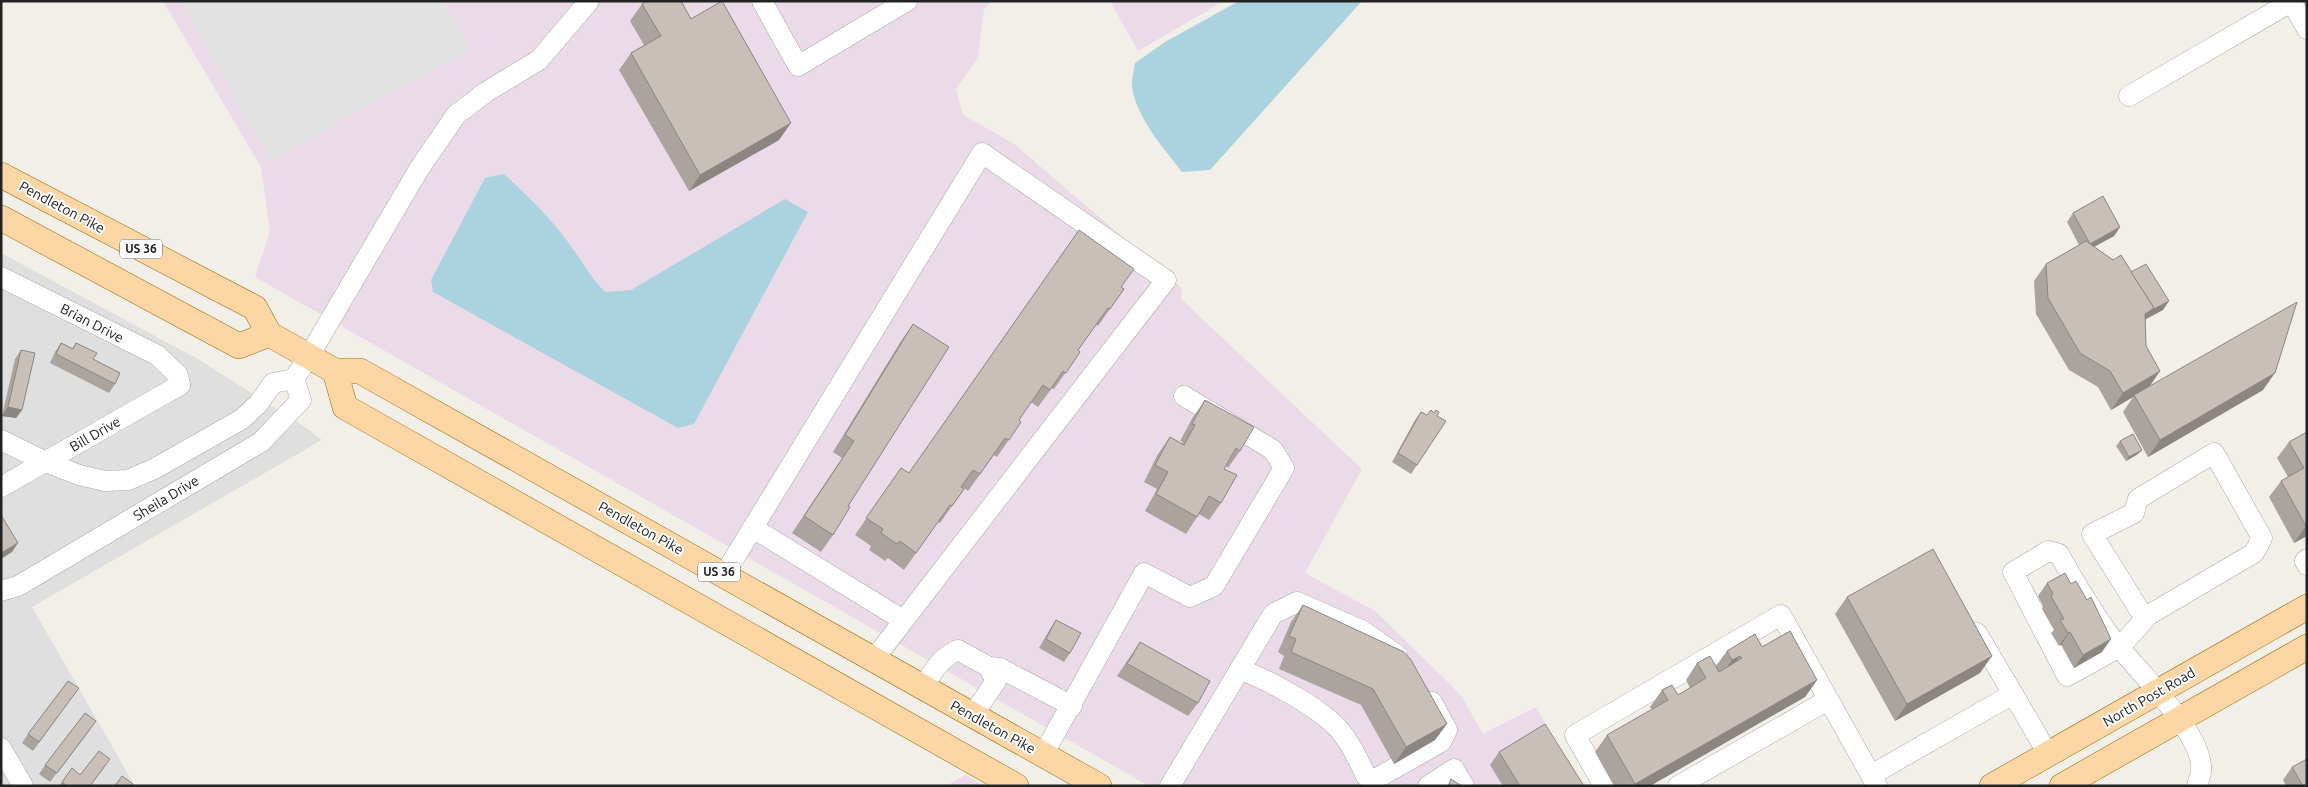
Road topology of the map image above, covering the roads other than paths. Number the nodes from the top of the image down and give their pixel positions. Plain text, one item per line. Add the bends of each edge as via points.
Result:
1 (590, 1) edge
2 (762, 1) edge
3 (907, 1) edge
4 (2291, 2) edge
5 (2307, 29) edge
6 (2129, 96) dead end
7 (1, 174) edge
8 (1, 218) edge
9 (1, 277) edge
10 (269, 334) junction
11 (310, 356) junction
12 (335, 371) junction
13 (178, 375) joint
14 (294, 379) junction
15 (1184, 396) dead end
16 (1, 440) edge
17 (46, 462) junction
18 (1, 488) edge
19 (753, 528) junction
20 (2307, 560) edge
21 (2307, 565) edge
22 (724, 574) junction
23 (1, 591) edge
24 (2307, 607) edge
25 (1968, 616) edge
26 (2145, 619) junction
27 (902, 620) junction
28 (2120, 647) junction
29 (2307, 647) edge
30 (874, 658) junction
31 (989, 667) junction
32 (1240, 669) junction
33 (923, 688) junction
34 (2159, 691) junction
35 (2013, 694) junction
36 (1828, 700) junction
37 (1072, 706) junction
38 (972, 716) junction
39 (2180, 719) junction
40 (1, 748) edge
41 (2048, 754) junction
42 (1043, 755) junction
43 (1874, 780) edge
44 (23, 786) edge
45 (1016, 786) edge
46 (1099, 786) edge
47 (1170, 786) edge
48 (1428, 786) edge
49 (1464, 786) edge
50 (1604, 786) edge
51 (1678, 786) edge
52 (1992, 786) edge
53 (2062, 786) edge
54 (2197, 786) edge

1 - 11 street via 539,60 486,92 456,115 419,169
2 - 3 street via 798,66
4 - 5 street
4 - 6 street
7 - 10 main road, Pendleton Pike / US 36 via 255,308
8 - 10 main road via 239,346
9 - 13 street, Brian Drive via 157,355
10 - 11 main road
11 - 12 main road
11 - 14 street
12 - 22 main road, Pendleton Pike / US 36 via 360,371
12 - 45 main road via 345,407
13 - 17 street, Bill Drive via 180,385
14 - 17 street via 273,383 258,404 242,418 154,469 128,480 105,481
14 - 23 street, Sheila Drive via 300,400 260,442 18,586
15 - 37 street via 1274,450 1284,468 1214,586 1190,597 1144,573
16 - 17 street
17 - 18 street, Bill Drive
19 - 22 street
19 - 27 street
19 - 27 street via 982,152 1166,280
20 - 21 street
22 - 30 main road, Pendleton Pike / US 36
24 - 34 main road, North Post Road
25 - 35 street
26 - 26 street via 2254,553 2262,538 2214,453 2138,499 2134,513 2092,534
26 - 28 street
27 - 30 street
28 - 28 street via 2108,634 2059,554 2048,551 2013,572 2067,676
28 - 34 street
29 - 39 main road
30 - 33 main road, Pendleton Pike / US 36
31 - 33 street via 958,650 945,656
31 - 37 street via 1000,668
31 - 38 street via 996,681
32 - 32 street via 1273,614 1297,602 1363,631 1388,647 1415,675 1447,730 1441,742 1377,778 1366,776 1355,752 1336,726 1268,680
32 - 47 street
33 - 38 main road, Pendleton Pike / US 36
34 - 39 street
34 - 41 main road, North Post Road
35 - 41 street
35 - 43 street
36 - 43 street
36 - 50 street via 1781,615 1576,735
36 - 51 street
37 - 42 street
38 - 42 main road, Pendleton Pike / US 36
39 - 53 main road
39 - 54 street via 2197,751 2202,770
40 - 44 street
41 - 52 main road, North Post Road
42 - 46 main road, Pendleton Pike / US 36
48 - 49 street via 1454,769

